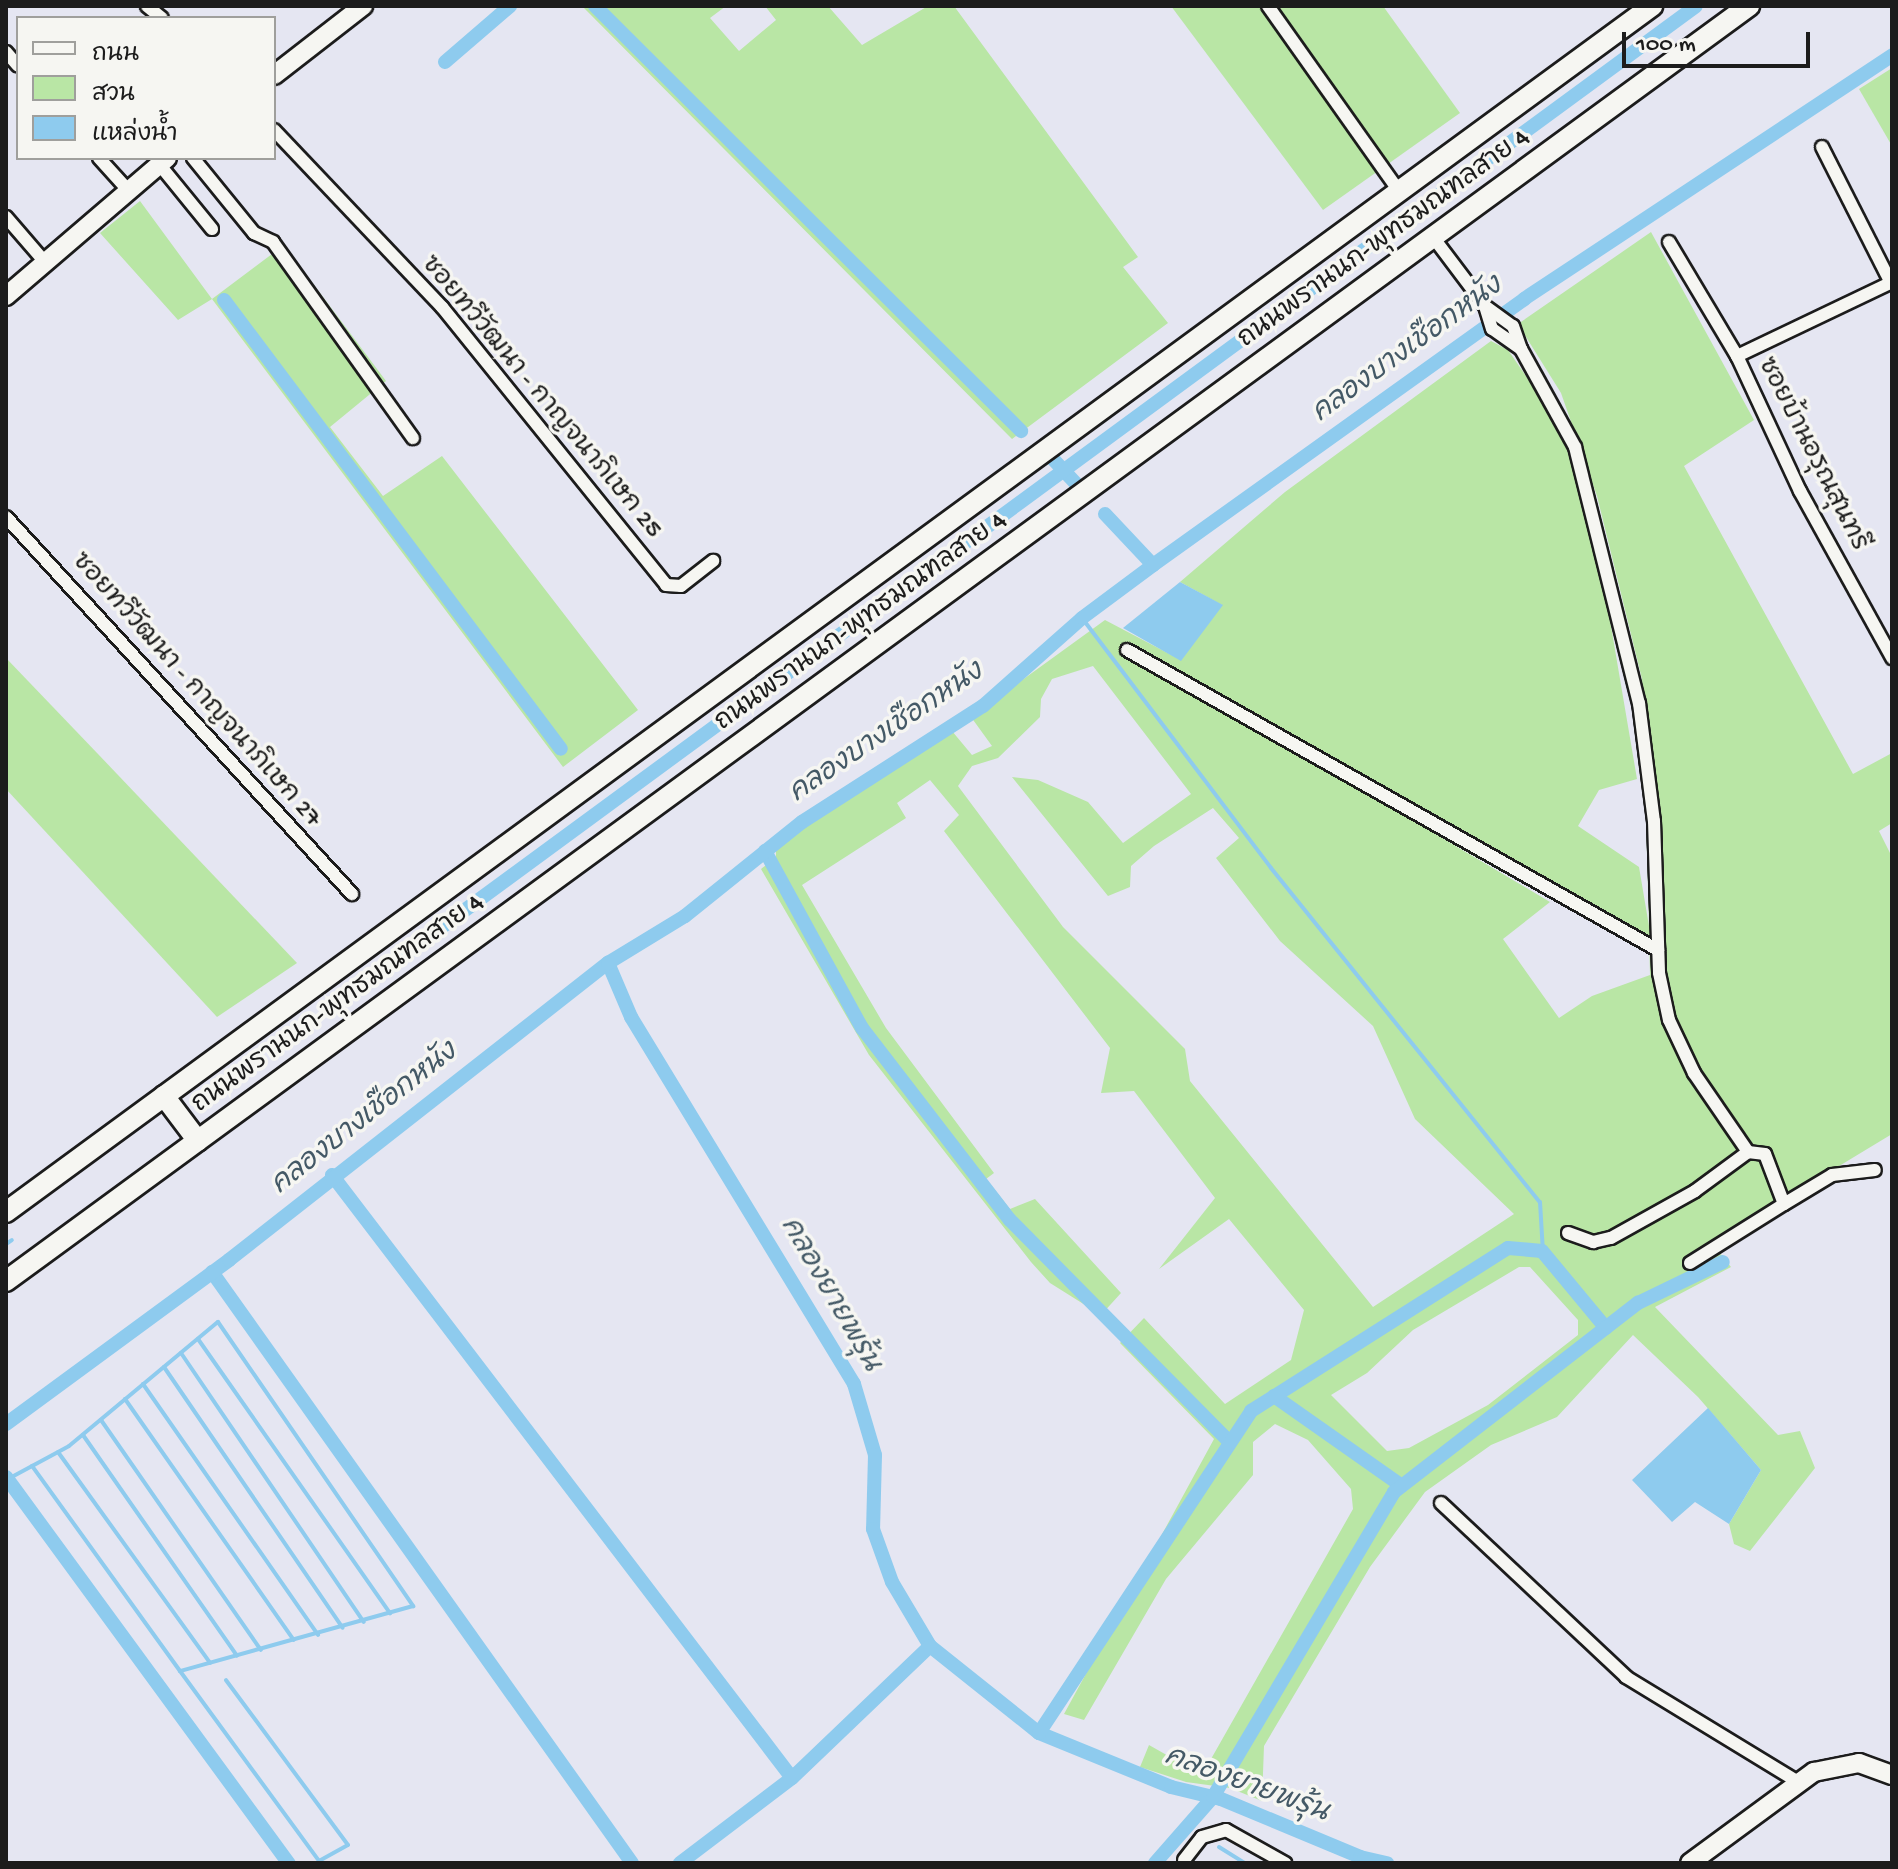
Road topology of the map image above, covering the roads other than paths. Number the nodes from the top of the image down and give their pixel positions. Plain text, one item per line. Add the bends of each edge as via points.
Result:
1 (363, 6) edge
2 (1268, 6) edge
3 (1652, 6) edge
4 (1749, 6) edge
5 (276, 73) edge
6 (276, 132) edge
7 (1822, 147) dead end
8 (101, 160) edge
9 (195, 160) edge
10 (163, 161) edge
11 (128, 190) junction
12 (1399, 191) junction
13 (6, 217) edge
14 (212, 229) dead end
15 (1433, 237) junction
16 (1669, 242) dead end
17 (44, 261) junction
18 (1892, 282) edge
19 (6, 296) edge
20 (1737, 356) junction
21 (413, 438) dead end
22 (6, 517) edge
23 (713, 561) dead end
24 (1127, 650) dead end
25 (1892, 658) edge
26 (352, 894) dead end
27 (1658, 950) junction
28 (164, 1096) junction
29 (198, 1141) junction
30 (1748, 1152) junction
31 (1875, 1170) dead end
32 (1784, 1204) junction
33 (6, 1212) edge
34 (1568, 1233) dead end
35 (1690, 1263) dead end
36 (6, 1281) edge
37 (1441, 1503) dead end
38 (1892, 1775) edge
39 (1798, 1782) junction
40 (1184, 1860) dead end
41 (1285, 1863) edge
42 (1690, 1863) edge

1 - 5 street
2 - 12 street
3 - 12 main road, ถนนพรานนก-พุทธมณฑลสาย 4
4 - 15 main road, ถนนพรานนก-พุทธมณฑลสาย 4
6 - 23 street, ซอยทวีวัฒนา - กาญจนาภิเษก 25 via 442,307 666,585 681,586
7 - 18 street, ซอยบ้านอรุณสุนทรี
8 - 11 street
9 - 21 street via 254,233 273,242
10 - 11 street
10 - 14 street
11 - 17 street
12 - 28 main road, ถนนพรานนก-พุทธมณฑลสาย 4
13 - 17 street
15 - 27 street via 1517,343 1575,447 1633,673 1654,821
15 - 29 main road, ถนนพรานนก-พุทธมณฑลสาย 4
16 - 20 street, ซอยบ้านอรุณสุนทรี
17 - 19 street
18 - 20 street, ซอยบ้านอรุณสุนทรี
20 - 25 street, ซอยบ้านอรุณสุนทรี via 1800,491
22 - 26 street, ซอยทวีวัฒนา - กาญจนาภิเษก 27
24 - 27 street
27 - 30 street via 1669,1020 1694,1073
28 - 29 main road
28 - 33 main road, ถนนพรานนก-พุทธมณฑลสาย 4
29 - 36 main road, ถนนพรานนก-พุทธมณฑลสาย 4
30 - 32 street via 1765,1154
30 - 34 street via 1695,1191 1611,1238 1593,1242
31 - 32 street via 1832,1175
32 - 35 street
37 - 39 street via 1603,1659
38 - 39 street via 1859,1763 1837,1763
39 - 42 street
40 - 41 street via 1202,1837 1226,1830

